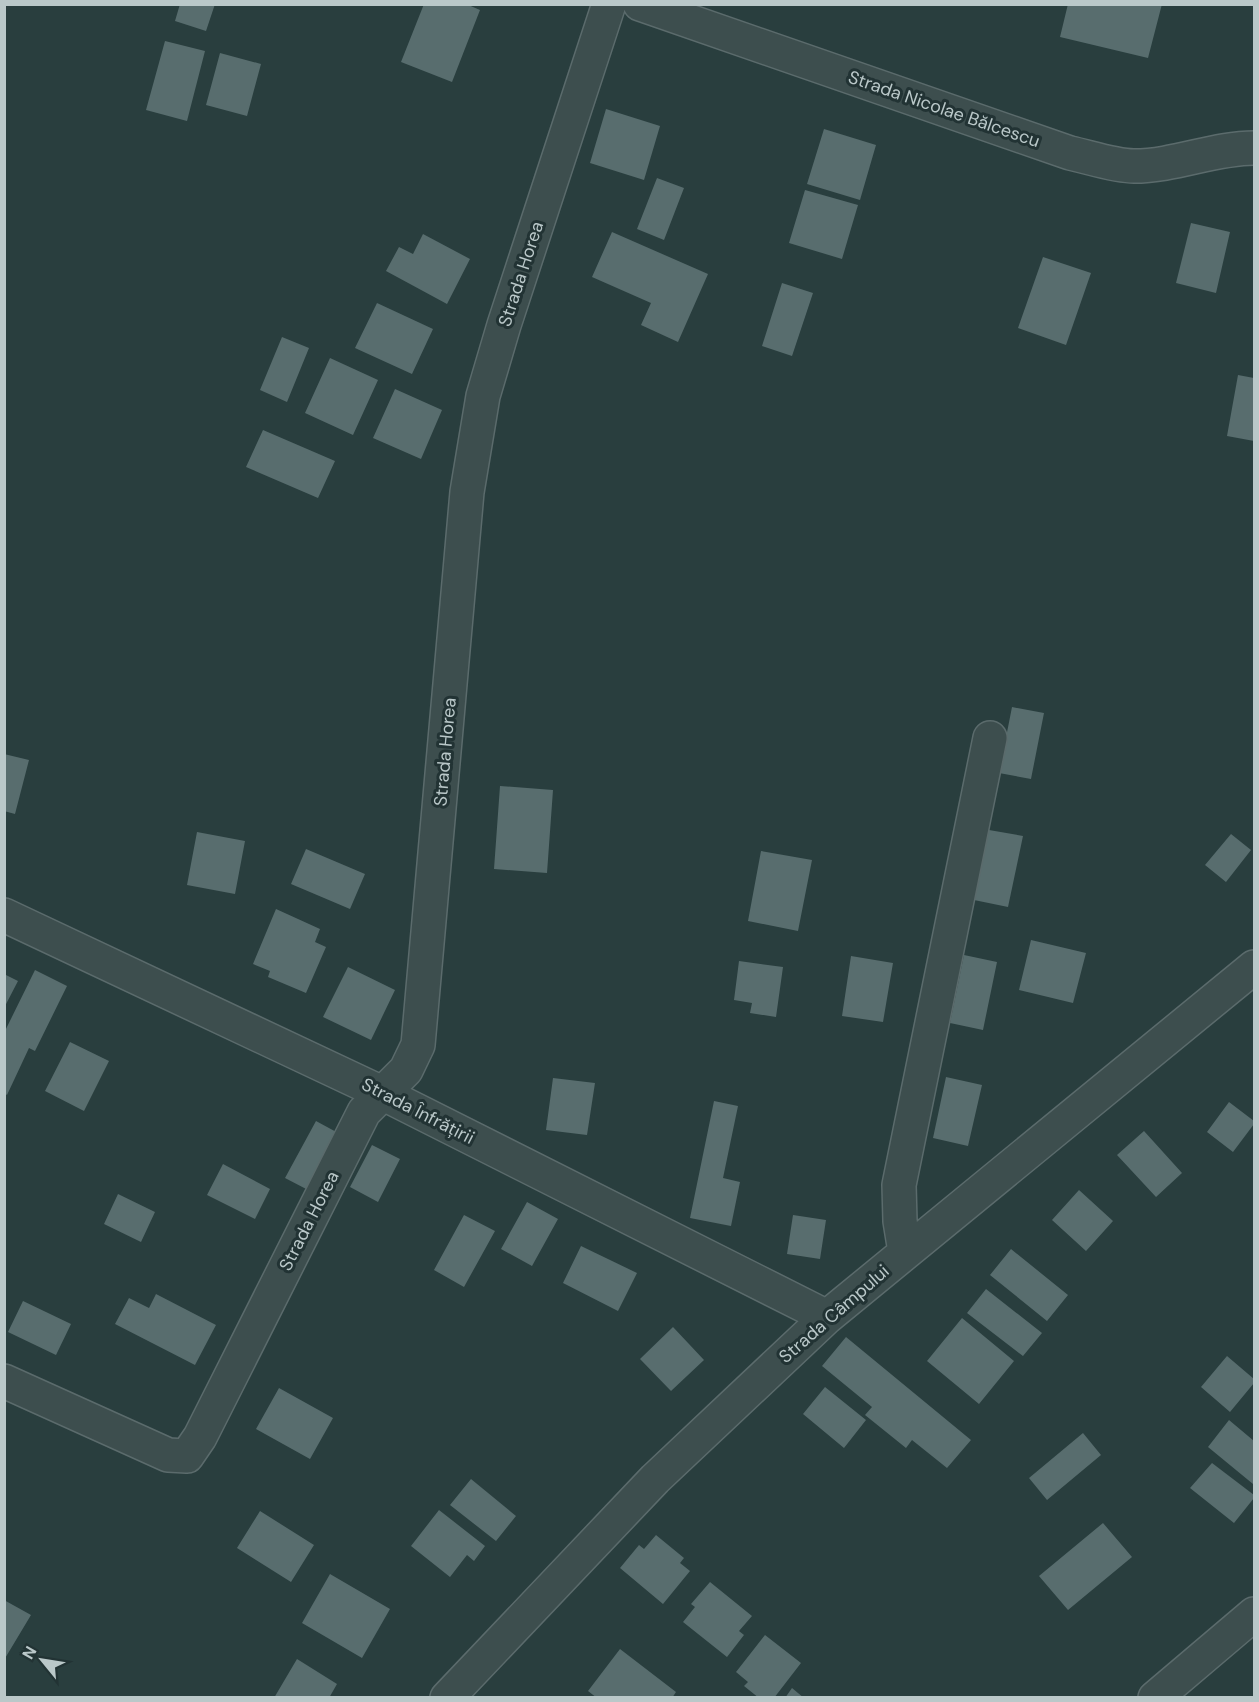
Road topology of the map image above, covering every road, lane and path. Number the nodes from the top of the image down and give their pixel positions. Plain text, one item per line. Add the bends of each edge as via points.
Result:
1 (609, 4) edge
2 (640, 4) edge
3 (1254, 148) edge
4 (990, 738) dead end
5 (4, 915) edge
6 (1254, 967) edge
7 (382, 1093) junction
8 (906, 1252) junction
9 (827, 1317) junction
10 (4, 1381) edge
11 (1254, 1614) edge
12 (447, 1698) edge
13 (1155, 1698) edge

1 - 7 street, Strada Horea via 483,396 467,492 418,1045 406,1070
2 - 3 street, Strada Nicolae Bălcescu via 1070,153 1133,166
4 - 8 street via 899,1185
5 - 7 street, Strada Înfrățirii
6 - 8 street, Strada Câmpului
7 - 9 street, Strada Înfrățirii
7 - 10 street, Strada Horea via 364,1112 206,1426 187,1456 168,1455
8 - 9 street, Strada Câmpului
9 - 12 street, Strada Câmpului via 654,1479
11 - 13 street

